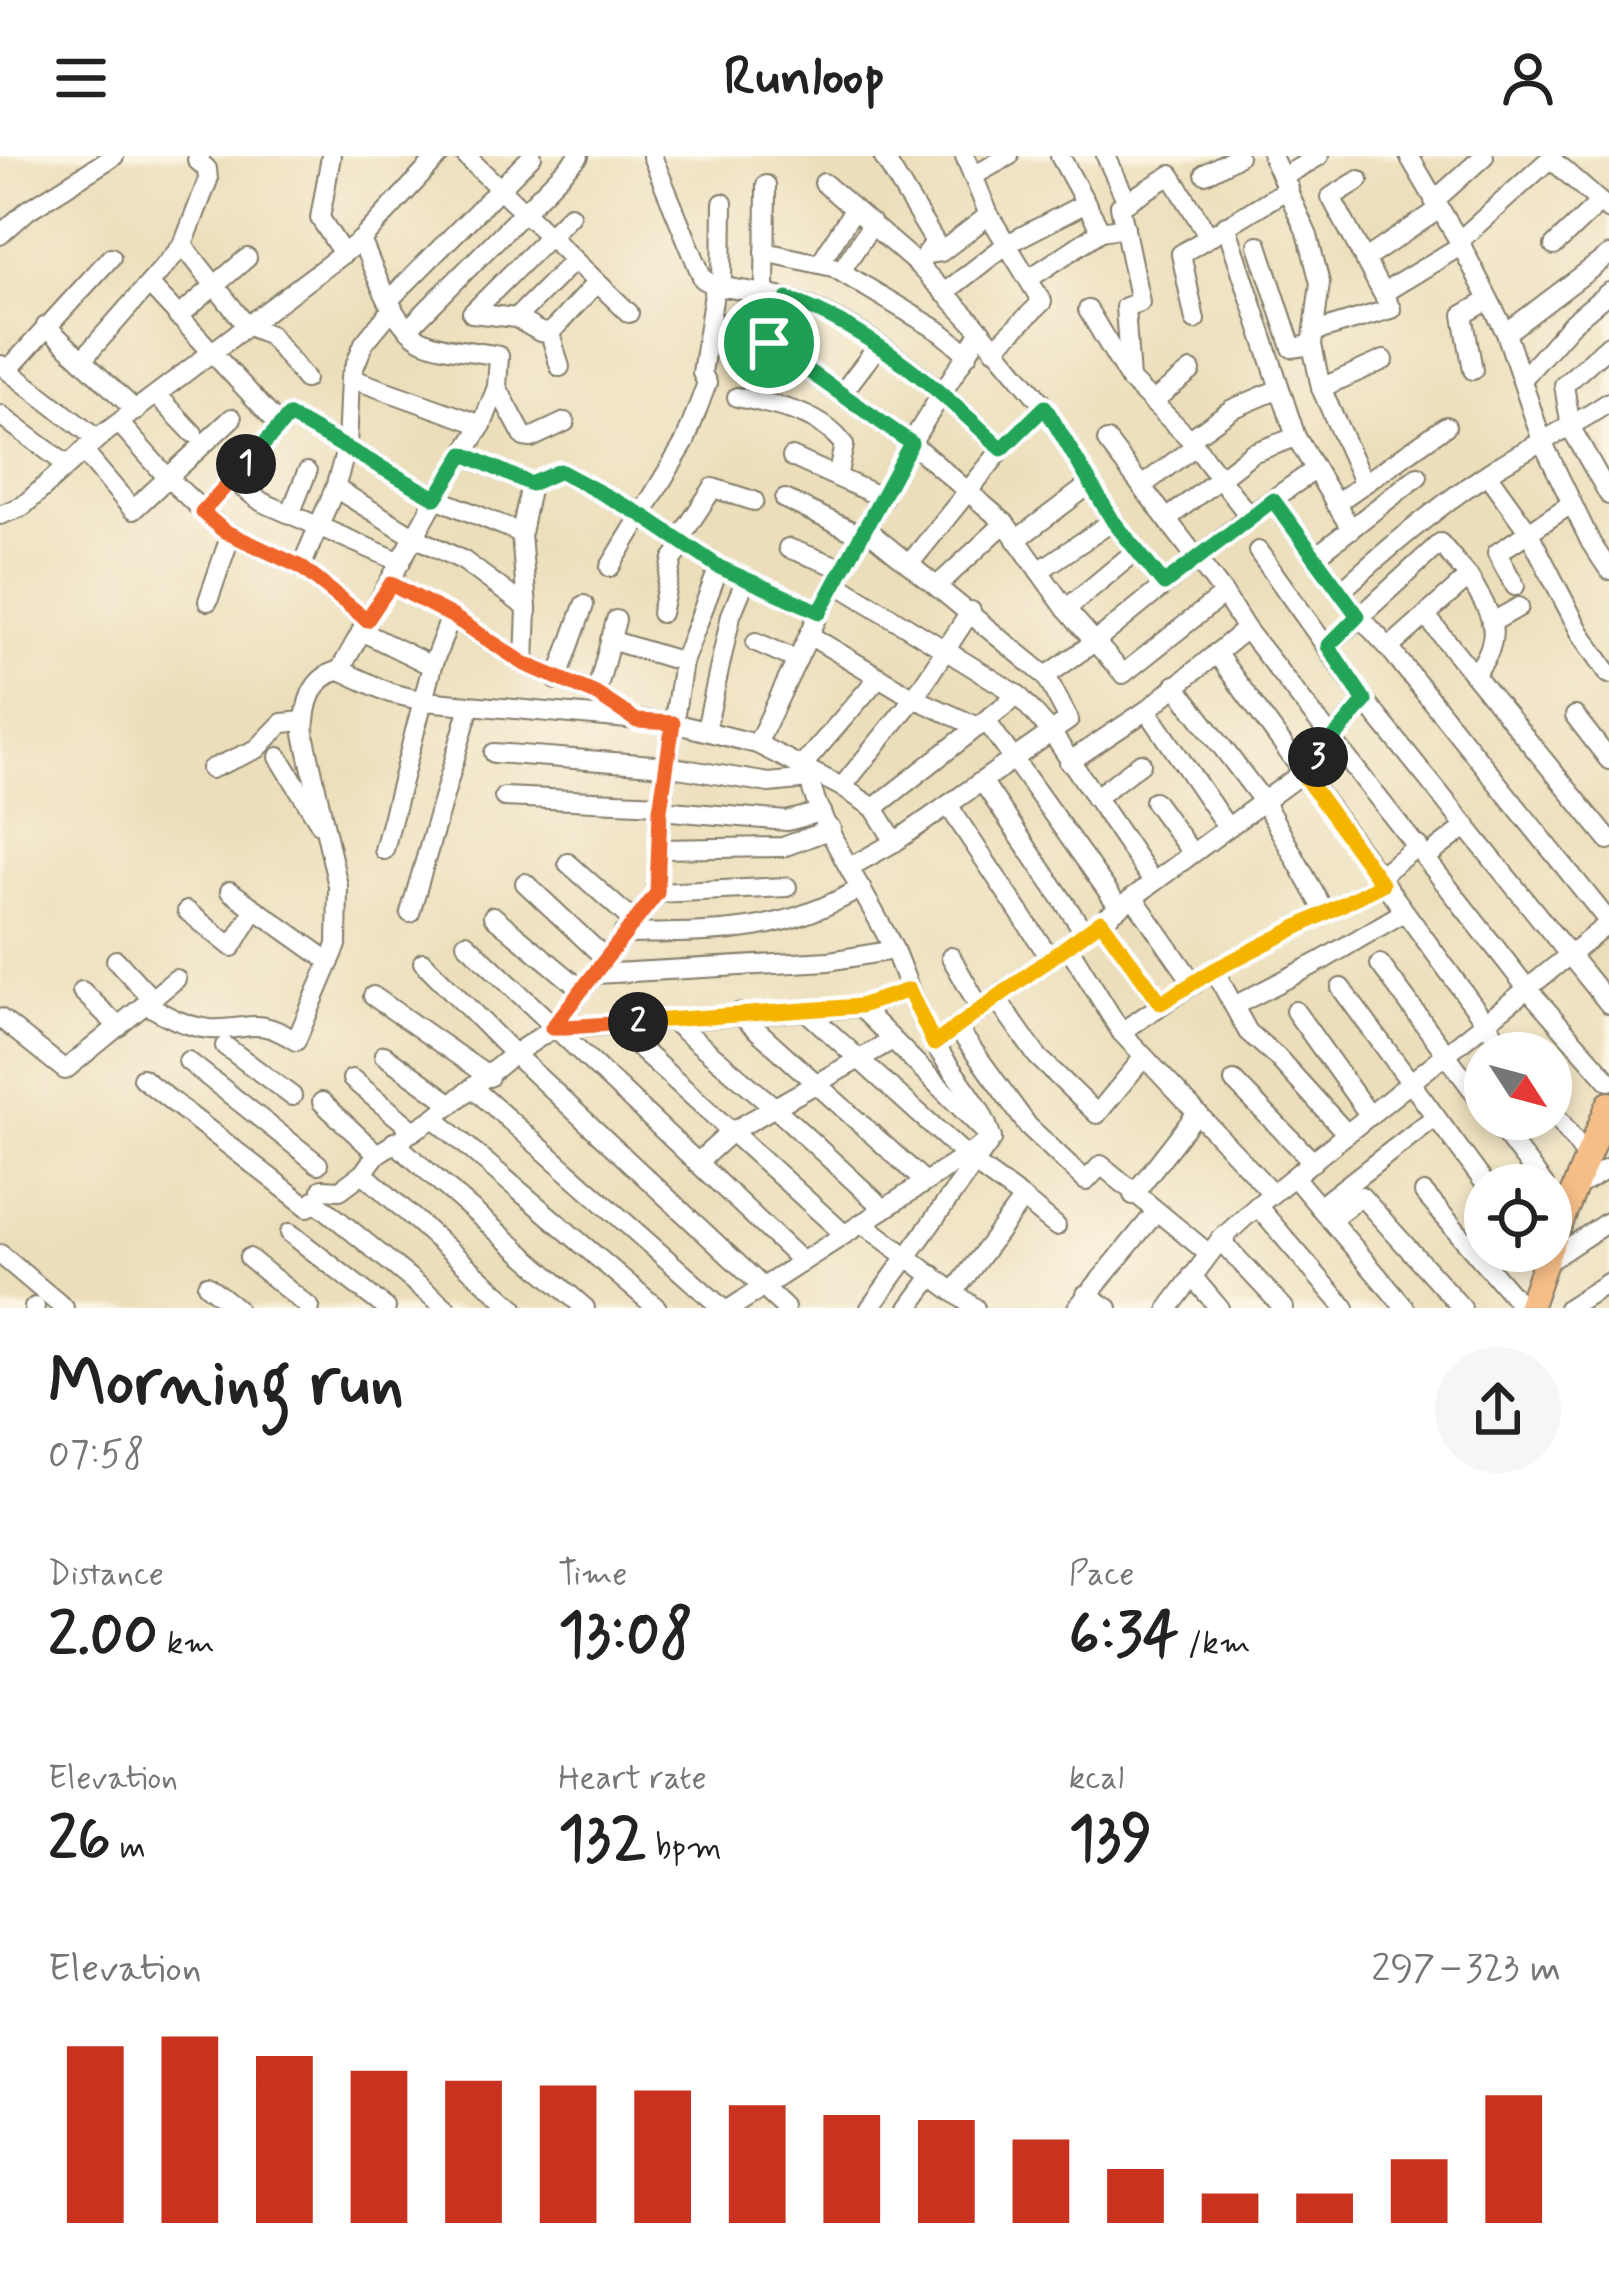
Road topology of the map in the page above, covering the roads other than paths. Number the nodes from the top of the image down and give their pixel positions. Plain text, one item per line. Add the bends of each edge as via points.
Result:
1 (113, 156) edge
2 (331, 156) edge
3 (439, 156) edge
4 (466, 156) edge
5 (532, 156) edge
6 (579, 156) edge
7 (652, 156) edge
8 (883, 156) edge
9 (965, 156) edge
10 (1010, 156) edge
11 (1060, 156) edge
12 (1106, 156) edge
13 (1163, 156) edge
14 (1238, 156) edge
15 (1272, 156) edge
16 (1319, 156) edge
17 (1484, 156) edge
18 (197, 157) edge
19 (1552, 157) edge
20 (1415, 158) edge
21 (1205, 174) dead end
22 (1172, 175) junction
23 (973, 176) junction
24 (1360, 180) dead end
25 (824, 183) dead end
26 (1286, 183) junction
27 (766, 185) dead end
28 (499, 188) junction
29 (1127, 202) junction
30 (723, 203) dead end
31 (1086, 203) junction
32 (1436, 206) junction
33 (1604, 206) edge
34 (854, 208) junction
35 (523, 211) junction
36 (570, 215) dead end
37 (989, 215) junction
38 (872, 224) junction
39 (1226, 225) junction
40 (1125, 227) junction
41 (1101, 232) junction
42 (0, 235) edge
43 (549, 236) junction
44 (1209, 237) junction
45 (361, 241) junction
46 (1459, 241) junction
47 (1007, 244) junction
48 (183, 245) junction
49 (1258, 245) dead end
50 (1554, 246) dead end
51 (766, 252) junction
52 (343, 254) junction
53 (1609, 255) edge
54 (111, 257) dead end
55 (247, 258) dead end
56 (574, 260) junction
57 (922, 260) junction
58 (1364, 260) junction
59 (820, 263) junction
60 (841, 271) junction
61 (1030, 278) junction
62 (597, 282) junction
63 (149, 284) junction
64 (215, 284) junction
65 (718, 287) junction
66 (1609, 292) edge
67 (765, 293) junction
68 (944, 293) junction
69 (1383, 293) junction
70 (788, 299) junction
71 (1489, 300) junction
72 (390, 304) junction
73 (1088, 310) dead end
74 (629, 313) dead end
75 (178, 317) junction
76 (516, 318) junction
77 (1195, 320) dead end
78 (246, 325) junction
79 (46, 326) junction
80 (409, 328) junction
81 (981, 331) junction
82 (550, 333) junction
83 (1506, 333) junction
84 (1313, 339) junction
85 (1609, 345) edge
86 (878, 346) junction
87 (994, 349) junction
88 (212, 353) junction
89 (968, 354) junction
90 (82, 360) junction
91 (1384, 360) dead end
92 (4, 367) edge
93 (560, 368) dead end
94 (1473, 370) dead end
95 (1191, 371) dead end
96 (1523, 376) junction
97 (305, 379) dead end
98 (350, 379) junction
99 (1130, 380) junction
100 (497, 387) junction
101 (1321, 388) junction
102 (1279, 389) junction
103 (940, 391) junction
104 (844, 392) junction
105 (157, 395) junction
106 (737, 397) dead end
107 (1152, 402) junction
108 (1609, 402) edge
109 (1045, 407) junction
110 (0, 415) edge
111 (128, 417) junction
112 (232, 418) dead end
113 (566, 422) dead end
114 (482, 425) junction
115 (280, 426) junction
116 (1446, 426) dead end
117 (1571, 428) junction
118 (193, 433) dead end
119 (1296, 437) junction
120 (1107, 441) dead end
121 (1542, 441) junction
122 (1192, 442) junction
123 (911, 443) junction
124 (90, 445) junction
125 (347, 447) junction
126 (1002, 449) junction
127 (464, 454) junction
128 (792, 457) dead end
129 (67, 465) junction
130 (308, 472) dead end
131 (1313, 472) junction
132 (1486, 474) junction
133 (1418, 476) dead end
134 (167, 477) junction
135 (838, 477) junction
136 (1220, 478) junction
137 (232, 480) junction
138 (531, 484) junction
139 (1364, 484) junction
140 (1089, 485) junction
141 (1142, 486) junction
142 (335, 488) junction
143 (967, 491) junction
144 (1609, 495) edge
145 (436, 498) junction
146 (883, 498) junction
147 (785, 499) dead end
148 (1273, 500) junction
149 (754, 501) dead end
150 (1335, 504) junction
151 (1571, 504) junction
152 (202, 512) junction
153 (291, 512) junction
154 (0, 515) edge
155 (642, 515) junction
156 (1249, 516) junction
157 (1167, 519) junction
158 (1113, 521) junction
159 (321, 525) junction
160 (1351, 530) junction
161 (1528, 531) junction
162 (864, 532) junction
163 (1010, 532) junction
164 (521, 533) junction
165 (231, 534) junction
166 (416, 537) junction
167 (681, 542) junction
168 (788, 548) dead end
169 (1136, 551) junction
170 (1258, 551) dead end
171 (1196, 557) junction
172 (1315, 557) junction
173 (401, 562) junction
174 (910, 562) junction
175 (301, 567) junction
176 (610, 567) dead end
177 (719, 567) junction
178 (1609, 570) edge
179 (1039, 571) junction
180 (840, 576) junction
181 (1469, 578) junction
182 (746, 579) junction
183 (391, 584) junction
184 (1164, 584) junction
185 (938, 585) junction
186 (1515, 586) dead end
187 (1341, 592) junction
188 (1224, 594) junction
189 (208, 601) dead end
190 (584, 604) dead end
191 (1519, 607) dead end
192 (527, 608) junction
193 (1066, 609) junction
194 (970, 611) junction
195 (820, 612) junction
196 (661, 613) dead end
197 (452, 616) junction
198 (1358, 616) junction
199 (1426, 616) junction
200 (616, 620) dead end
201 (1491, 623) junction
202 (364, 626) junction
203 (1246, 629) junction
204 (809, 635) junction
205 (610, 640) junction
206 (1096, 641) junction
207 (756, 642) dead end
208 (1328, 646) junction
209 (1389, 648) junction
210 (948, 651) junction
211 (1216, 653) junction
212 (797, 660) junction
213 (683, 662) junction
214 (525, 664) junction
215 (432, 666) junction
216 (340, 670) junction
217 (1474, 674) junction
218 (1609, 674) edge
219 (1046, 676) junction
220 (878, 678) junction
221 (557, 680) junction
222 (1175, 685) junction
223 (596, 694) junction
224 (1018, 695) junction
225 (914, 698) junction
226 (424, 701) junction
227 (1365, 701) junction
228 (470, 706) junction
229 (1147, 710) junction
230 (1575, 716) dead end
231 (304, 721) junction
232 (637, 721) junction
233 (673, 723) junction
234 (982, 725) junction
235 (706, 730) junction
236 (1051, 732) junction
237 (1334, 741) junction
238 (757, 744) junction
239 (494, 753) dead end
240 (279, 758) dead end
241 (1015, 758) junction
242 (1609, 760) edge
243 (1070, 761) junction
244 (1142, 763) dead end
245 (666, 766) junction
246 (211, 769) dead end
247 (806, 772) junction
248 (1302, 773) junction
249 (982, 781) junction
250 (842, 787) junction
251 (504, 797) dead end
252 (1095, 798) junction
253 (1154, 801) dead end
254 (1264, 802) junction
255 (948, 805) junction
256 (660, 807) junction
257 (874, 808) junction
258 (826, 820) junction
259 (1467, 826) junction
260 (1227, 827) junction
261 (328, 834) junction
262 (1609, 840) edge
263 (896, 842) junction
264 (659, 849) junction
265 (384, 850) dead end
266 (1422, 852) junction
267 (1192, 853) junction
268 (568, 862) dead end
269 (850, 867) junction
270 (1380, 880) junction
271 (1153, 882) junction
272 (525, 883) dead end
273 (787, 887) dead end
274 (860, 888) junction
275 (230, 891) dead end
276 (657, 893) junction
277 (1126, 902) junction
278 (256, 909) junction
279 (187, 910) dead end
280 (1325, 912) junction
281 (1404, 912) junction
282 (410, 913) dead end
283 (494, 916) dead end
284 (1609, 922) edge
285 (628, 927) junction
286 (1093, 927) junction
287 (466, 943) dead end
288 (1068, 946) junction
289 (894, 950) junction
290 (1568, 953) junction
291 (951, 957) dead end
292 (1050, 958) junction
293 (116, 960) dead end
294 (330, 962) junction
295 (423, 962) dead end
296 (1380, 964) dead end
297 (1214, 970) junction
298 (594, 975) junction
299 (176, 979) dead end
300 (1194, 984) junction
301 (1341, 988) dead end
302 (1527, 988) junction
303 (909, 990) junction
304 (82, 991) dead end
305 (373, 996) dead end
306 (149, 1002) junction
307 (1161, 1003) junction
308 (989, 1004) junction
309 (1609, 1004) edge
310 (860, 1006) junction
311 (1234, 1006) junction
312 (806, 1010) junction
313 (1295, 1011) dead end
314 (738, 1013) junction
315 (0, 1018) edge
316 (671, 1020) junction
317 (612, 1023) junction
318 (1485, 1023) junction
319 (119, 1027) junction
320 (552, 1028) junction
321 (957, 1028) junction
322 (1121, 1032) junction
323 (1492, 1032) edge
324 (891, 1041) junction
325 (934, 1044) junction
326 (225, 1046) dead end
327 (514, 1054) junction
328 (384, 1055) dead end
329 (1447, 1055) junction
330 (1144, 1057) junction
331 (188, 1061) dead end
332 (860, 1061) junction
333 (142, 1078) dead end
334 (1464, 1078) edge
335 (352, 1079) dead end
336 (1234, 1081) dead end
337 (1609, 1081) edge
338 (481, 1083) junction
339 (817, 1084) junction
340 (1411, 1084) junction
341 (292, 1096) dead end
342 (322, 1102) dead end
343 (452, 1104) junction
344 (1609, 1104) edge
345 (773, 1106) junction
346 (1197, 1114) junction
347 (1370, 1116) junction
348 (1436, 1117) junction
349 (434, 1118) junction
350 (1604, 1126) edge
351 (415, 1131) junction
352 (730, 1132) junction
353 (1347, 1133) junction
354 (1572, 1133) edge
355 (992, 1138) junction
356 (1510, 1140) edge
357 (394, 1142) junction
358 (377, 1154) junction
359 (971, 1160) junction
360 (1313, 1162) junction
361 (697, 1163) junction
362 (1598, 1163) edge
363 (318, 1164) dead end
364 (1471, 1164) edge
365 (1528, 1164) edge
366 (363, 1173) junction
367 (1294, 1177) junction
368 (924, 1181) junction
369 (1572, 1190) edge
370 (1424, 1193) dead end
371 (1133, 1195) junction
372 (315, 1199) junction
373 (1023, 1199) junction
374 (1264, 1199) junction
375 (884, 1209) junction
376 (1156, 1212) junction
377 (1324, 1214) junction
378 (1609, 1221) edge
379 (862, 1223) junction
380 (1056, 1226) dead end
381 (290, 1233) dead end
382 (844, 1234) junction
383 (1572, 1240) edge
384 (1215, 1247) junction
385 (0, 1254) edge
386 (249, 1258) dead end
387 (909, 1258) junction
388 (801, 1261) junction
389 (1538, 1272) edge
390 (933, 1275) junction
391 (1192, 1276) junction
392 (1609, 1282) edge
393 (207, 1286) dead end
394 (760, 1286) junction
395 (954, 1292) junction
396 (1082, 1301) edge
397 (64, 1308) edge
398 (236, 1308) edge
399 (310, 1308) edge
400 (386, 1308) edge
401 (446, 1308) edge
402 (514, 1308) edge
403 (585, 1308) edge
404 (657, 1308) edge
405 (727, 1308) edge
406 (785, 1308) edge
407 (870, 1308) edge
408 (909, 1308) edge
409 (975, 1308) edge
410 (1108, 1308) edge
411 (1169, 1308) edge
412 (1219, 1308) edge
413 (1284, 1308) edge
414 (1345, 1308) edge
415 (1405, 1308) edge
416 (1462, 1308) edge
417 (1526, 1308) edge
418 (1568, 1308) edge

1 - 42 street
2 - 52 street via 320,218
3 - 45 street
4 - 28 street
5 - 28 street
6 - 35 street
7 - 65 street via 703,279
8 - 57 street via 935,242
9 - 23 street
10 - 23 street
11 - 31 street
12 - 29 street
13 - 22 street
14 - 21 street
15 - 26 street
16 - 26 street
17 - 32 street
18 - 48 street via 208,179
19 - 33 street
19 - 46 street
20 - 32 street
22 - 29 street
22 - 44 street
23 - 37 street
24 - 58 street via 1331,197
25 - 34 street
26 - 39 street
26 - 84 street via 1320,284
27 - 51 street
28 - 35 street
28 - 72 street
29 - 40 street via 1120,206
30 - 65 street
31 - 41 street
31 - 47 street
32 - 46 street
32 - 58 street
33 - 50 street
34 - 38 street
34 - 59 street
35 - 43 street
35 - 80 street
36 - 43 street
37 - 47 street
37 - 57 street
38 - 57 street
38 - 60 street
39 - 44 street
39 - 102 street
40 - 41 street
40 - 99 street via 1140,302 1125,307
41 - 61 street
43 - 56 street
43 - 76 street via 472,313
44 - 77 street via 1181,254
45 - 52 street
45 - 72 street
46 - 69 street
46 - 71 street
47 - 61 street
47 - 68 street
48 - 63 street
48 - 64 street
49 - 84 street via 1292,348
51 - 59 street
51 - 67 street
52 - 78 street
53 - 83 street
54 - 79 street
55 - 64 street
56 - 62 street
56 - 76 street
57 - 68 street
58 - 69 street
59 - 60 street
60 - 89 street
61 - 87 street via 1042,302
62 - 74 street
62 - 82 street
63 - 75 street
63 - 90 street
64 - 75 street
64 - 78 street
65 - 67 street
65 - 155 street via 706,383 685,442
66 - 96 street
67 - 70 street
68 - 81 street
69 - 84 street via 1390,309
70 - 86 street
70 - 104 street via 769,343
71 - 83 street
71 - 94 street via 1462,315
72 - 80 street
72 - 98 street
73 - 99 street
75 - 88 street
76 - 82 street
78 - 88 street
78 - 97 street via 270,335
79 - 90 street
79 - 92 street
80 - 100 street via 422,340 499,356
81 - 87 street
81 - 89 street
82 - 93 street
83 - 96 street
84 - 101 street
85 - 117 street via 1564,386
86 - 103 street
86 - 104 street
87 - 109 street
88 - 105 street
88 - 115 street
89 - 103 street
90 - 111 street
91 - 101 street
92 - 124 street
95 - 107 street
96 - 121 street
98 - 114 street
98 - 125 street
99 - 107 street
100 - 113 street via 524,437
100 - 114 street
101 - 139 street
102 - 119 street
102 - 122 street via 1232,409
103 - 123 street
103 - 126 street
104 - 123 street
105 - 111 street
105 - 118 street
106 - 135 street via 832,428 844,445
107 - 122 street
108 - 117 street
109 - 126 street
109 - 140 street
110 - 129 street
111 - 124 street
111 - 134 street
112 - 134 street
114 - 127 street
115 - 125 street via 289,416
115 - 137 street
116 - 139 street
117 - 121 street
117 - 144 street
119 - 131 street
119 - 136 street via 1252,453
120 - 141 street
121 - 132 street
121 - 151 street
122 - 136 street
122 - 141 street
123 - 143 street
123 - 146 street
124 - 129 street
124 - 134 street via 133,510
125 - 142 street
125 - 145 street
126 - 143 street
127 - 138 street
127 - 145 street
128 - 135 street
129 - 154 street via 23,506
130 - 153 street
131 - 148 street
131 - 150 street
132 - 161 street
132 - 187 street
133 - 160 street
134 - 152 street
135 - 146 street
136 - 156 street
136 - 157 street
137 - 152 street
137 - 153 street
138 - 155 street via 560,471
138 - 164 street
139 - 150 street
140 - 158 street
140 - 163 street
141 - 157 street
142 - 159 street
142 - 166 street
143 - 163 street
143 - 174 street
145 - 164 street
145 - 166 street
146 - 162 street
147 - 162 street
148 - 156 street
148 - 172 street
149 - 167 street via 712,488
150 - 160 street
151 - 161 street
151 - 178 street
152 - 165 street
153 - 159 street
155 - 167 street
155 - 176 street
156 - 171 street
157 - 171 street
158 - 169 street
158 - 179 street
159 - 173 street
159 - 175 street
160 - 172 street
161 - 186 street via 1497,553
161 - 218 street
162 - 174 street
162 - 180 street
163 - 179 street
163 - 185 street
164 - 192 street
165 - 175 street
165 - 189 street
166 - 173 street
166 - 192 street
167 - 177 street
167 - 196 street
168 - 180 street
169 - 184 street
169 - 193 street
170 - 208 street
171 - 184 street
171 - 188 street
172 - 187 street
173 - 183 street
174 - 185 street
175 - 202 street
177 - 182 street
177 - 213 street
179 - 193 street
180 - 195 street
180 - 210 street
181 - 198 street via 1440,543
181 - 199 street
181 - 201 street
182 - 195 street
182 - 235 street
183 - 197 street
183 - 202 street
184 - 206 street
185 - 194 street
187 - 198 street
188 - 203 street
188 - 206 street via 1123,674
190 - 221 street
191 - 201 street
192 - 214 street
193 - 206 street
194 - 210 street
194 - 219 street
195 - 204 street
197 - 214 street
197 - 215 street
198 - 208 street
198 - 209 street
199 - 209 street
199 - 217 street
200 - 205 street
201 - 217 street via 1494,646
202 - 215 street
202 - 216 street
203 - 211 street
203 - 237 street
204 - 212 street
204 - 220 street
205 - 213 street
205 - 223 street
206 - 219 street
207 - 212 street
208 - 227 street
209 - 284 street
210 - 224 street
210 - 225 street
211 - 222 street
211 - 248 street
212 - 238 street
213 - 233 street
214 - 221 street
215 - 226 street
216 - 226 street
216 - 231 street via 315,685
217 - 262 street
219 - 236 street via 1069,720
220 - 225 street
220 - 247 street
221 - 223 street
222 - 229 street
222 - 254 street
223 - 232 street
224 - 234 street
224 - 236 street
225 - 234 street
225 - 250 street
226 - 228 street
226 - 265 street
227 - 237 street
227 - 259 street
228 - 232 street
228 - 282 street
229 - 243 street
229 - 260 street
230 - 242 street
231 - 246 street via 282,723 257,749
231 - 261 street
232 - 233 street
233 - 235 street
233 - 245 street
234 - 241 street
234 - 257 street
235 - 238 street
236 - 241 street
236 - 243 street
237 - 248 street
237 - 266 street
238 - 247 street
239 - 245 street
240 - 261 street
241 - 249 street
241 - 277 street
243 - 252 street
244 - 252 street
245 - 247 street via 770,783
245 - 256 street
247 - 250 street
247 - 258 street
248 - 254 street
248 - 270 street
249 - 255 street
249 - 286 street
250 - 257 street
251 - 256 street
252 - 271 street
253 - 267 street
254 - 260 street
254 - 280 street
255 - 263 street
255 - 292 street
256 - 258 street
256 - 264 street
257 - 263 street
258 - 264 street via 783,847
258 - 269 street
259 - 266 street
259 - 290 street
260 - 267 street
261 - 294 street via 338,886
263 - 269 street
264 - 276 street
266 - 270 street
266 - 302 street
267 - 271 street
268 - 285 street
269 - 274 street
270 - 280 street
270 - 281 street
271 - 277 street
272 - 298 street
273 - 276 street
274 - 285 street via 821,912 770,927
274 - 289 street
275 - 278 street
276 - 285 street
277 - 286 street
277 - 300 street
278 - 279 street via 232,947
278 - 294 street
280 - 297 street
281 - 311 street
281 - 318 street
283 - 298 street
284 - 290 street
285 - 298 street
286 - 288 street
286 - 307 street
287 - 320 street
288 - 292 street
288 - 322 street
289 - 298 street
289 - 303 street
290 - 302 street
290 - 309 street
291 - 308 street
292 - 308 street
293 - 306 street
294 - 306 street via 296,1040 253,1023 212,1029 177,1022
295 - 327 street
296 - 329 street
297 - 300 street
297 - 311 street
298 - 320 street
299 - 306 street
300 - 307 street
301 - 340 street
302 - 318 street
302 - 337 street
303 - 310 street
303 - 325 street
304 - 319 street
305 - 338 street
306 - 319 street
307 - 322 street
308 - 321 street
308 - 330 street via 1097,1114
310 - 312 street
310 - 324 street
311 - 353 street via 1248,1032
312 - 314 street
312 - 332 street
313 - 347 street
314 - 316 street
314 - 339 street
315 - 319 street via 65,1070
316 - 317 street
316 - 345 street
317 - 320 street
317 - 352 street
318 - 323 street
318 - 329 street
320 - 327 street
320 - 361 street
321 - 325 street
321 - 371 street via 1028,1126 1086,1181 1101,1166
322 - 330 street
324 - 332 street
324 - 355 street
325 - 355 street
326 - 341 street
327 - 338 street
327 - 394 street
328 - 343 street
329 - 334 street
329 - 340 street
330 - 346 street
331 - 363 street
332 - 339 street
332 - 359 street
333 - 372 street
335 - 351 street
336 - 360 street
338 - 343 street
338 - 405 street
339 - 345 street
339 - 368 street
340 - 347 street
340 - 348 street
342 - 358 street
343 - 349 street
344 - 350 main road
345 - 352 street
345 - 375 street
346 - 371 street
346 - 374 street
347 - 353 street
348 - 364 street
348 - 377 street
349 - 351 street
349 - 404 street
350 - 362 main road
351 - 357 street
352 - 361 street
352 - 382 street
353 - 360 street
354 - 362 street
355 - 359 street
356 - 365 street
357 - 358 street
357 - 403 street
358 - 366 street
359 - 368 street
359 - 373 street
359 - 387 street
360 - 367 street
361 - 388 street
362 - 369 main road
366 - 372 street
366 - 402 street
367 - 374 street
367 - 377 street
368 - 375 street
370 - 417 street
371 - 376 street
372 - 401 street
373 - 380 street
373 - 395 street
374 - 384 street
374 - 414 street
375 - 379 street
376 - 384 street
376 - 396 street
377 - 415 street
377 - 416 street via 1360,1196
378 - 383 street
379 - 382 street
379 - 387 street
381 - 400 street
382 - 388 street
384 - 391 street
384 - 413 street
385 - 397 street
386 - 399 street
387 - 390 street
387 - 407 street
388 - 394 street
389 - 417 main road
390 - 395 street
390 - 408 street
391 - 411 street
391 - 412 street
392 - 418 street
393 - 398 street
394 - 405 street
394 - 406 street
395 - 409 street
396 - 410 street

